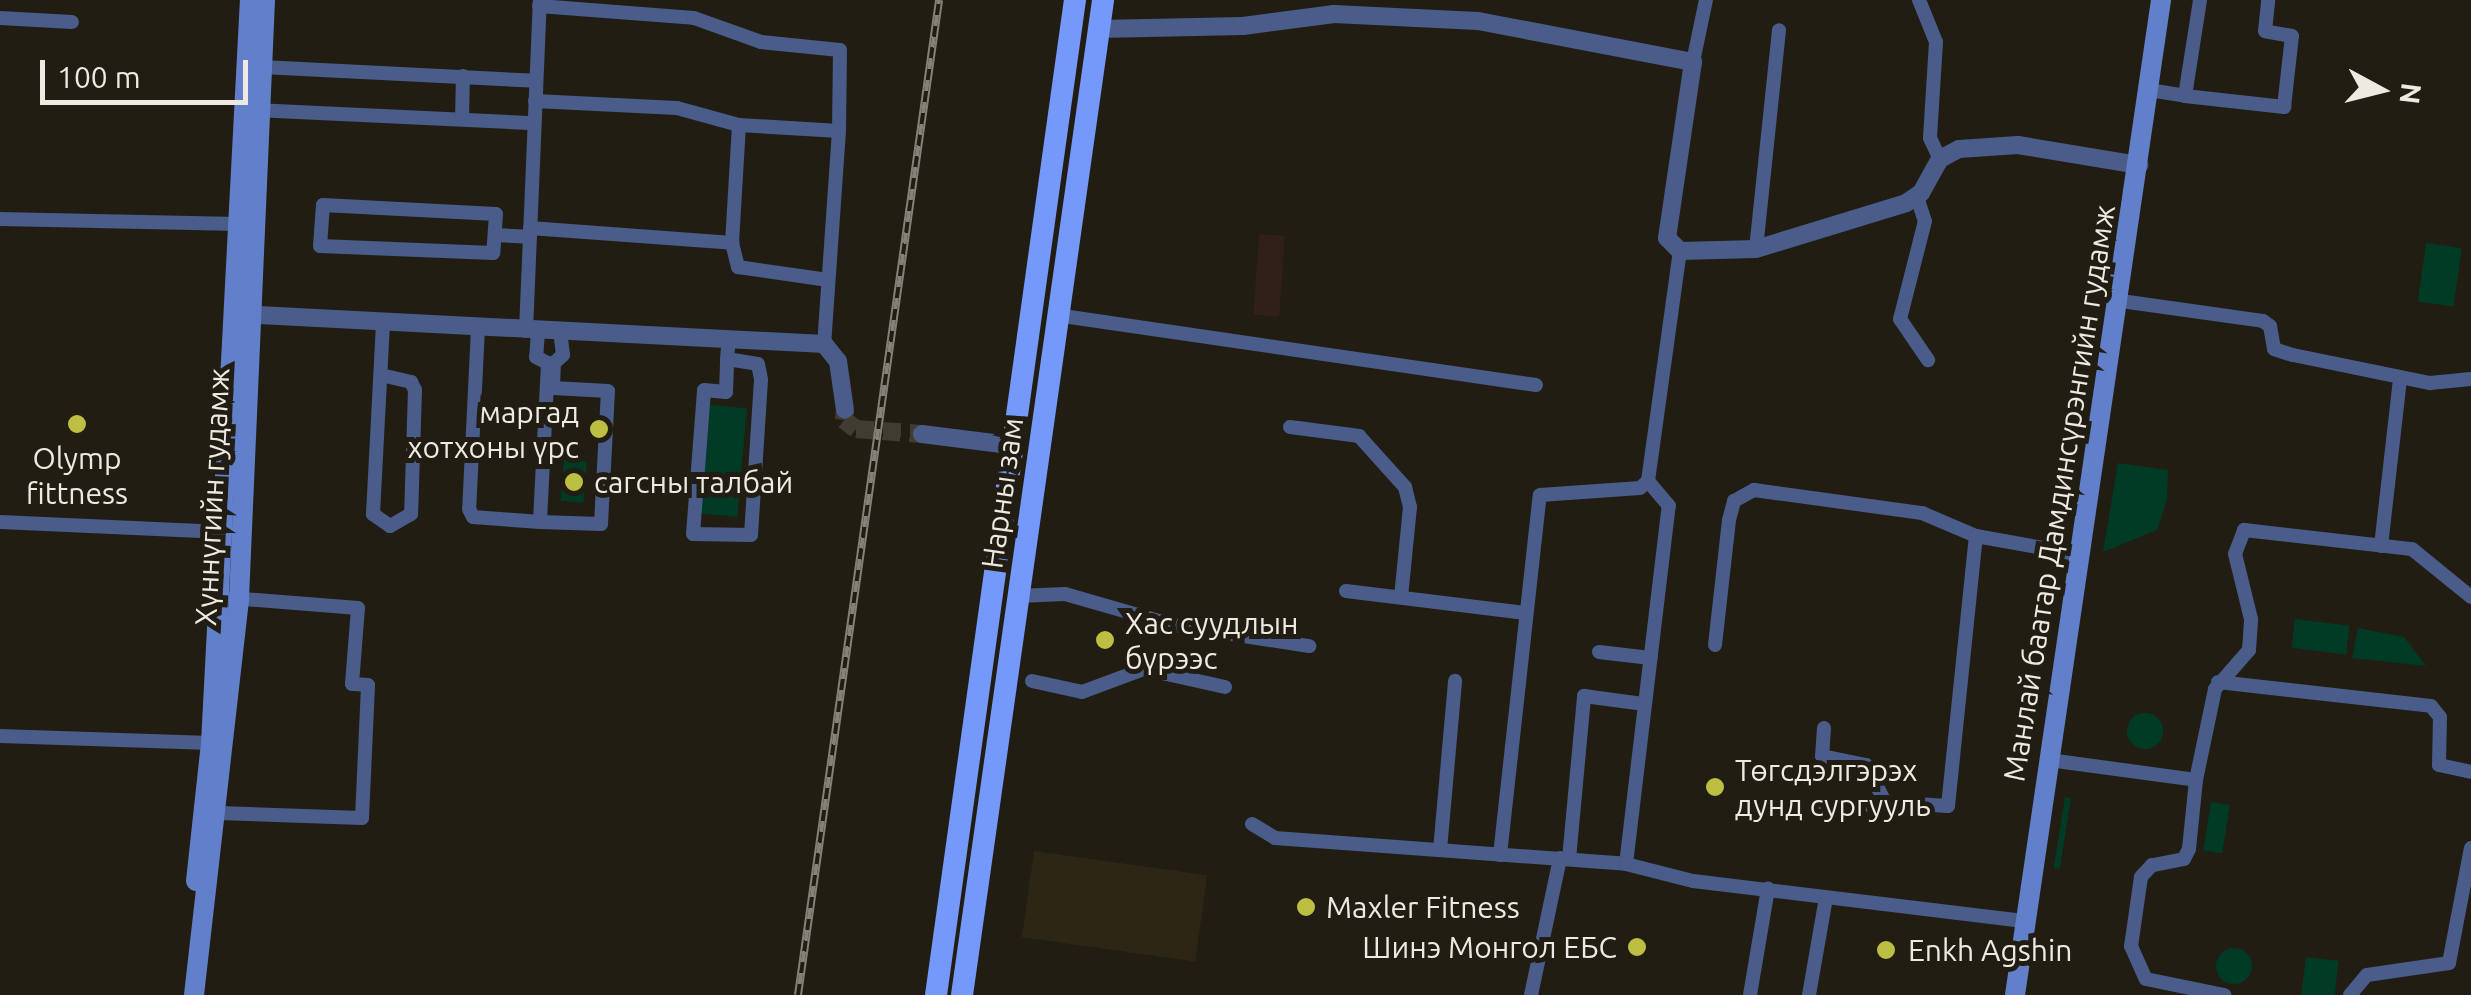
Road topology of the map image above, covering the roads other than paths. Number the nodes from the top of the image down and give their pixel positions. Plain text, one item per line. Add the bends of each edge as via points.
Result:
1 (250, 0) edge
2 (265, 0) edge
3 (1075, 0) edge
4 (1103, 0) edge
5 (1312, 0) edge
6 (1706, 0) edge
7 (1919, 0) edge
8 (2162, 0) edge
9 (2200, 0) edge
10 (2268, 0) edge
11 (540, 3) edge
12 (0, 18) edge
13 (1312, 20) junction
14 (72, 22) dead end
15 (1099, 29) junction
16 (1779, 30) dead end
17 (1693, 62) junction
18 (262, 68) junction
19 (464, 76) junction
20 (536, 80) junction
21 (2149, 90) junction
22 (2185, 96) junction
23 (535, 102) junction
24 (252, 110) junction
25 (462, 119) junction
26 (534, 123) junction
27 (739, 125) junction
28 (838, 131) junction
29 (1940, 159) junction
30 (2139, 166) junction
31 (1917, 197) junction
32 (0, 220) edge
33 (239, 220) junction
34 (530, 232) junction
35 (495, 235) junction
36 (732, 243) junction
37 (1756, 249) junction
38 (1680, 251) junction
39 (828, 280) junction
40 (2121, 301) junction
41 (242, 314) junction
42 (1056, 319) junction
43 (1028, 320) junction
44 (383, 322) junction
45 (478, 328) junction
46 (532, 331) junction
47 (560, 332) junction
48 (729, 339) junction
49 (824, 344) junction
50 (727, 359) junction
51 (1928, 360) dead end
52 (381, 375) junction
53 (2400, 378) junction
54 (2471, 379) edge
55 (1536, 385) dead end
56 (845, 410) dead end
57 (1290, 427) dead end
58 (923, 430) tunnel mouth
59 (1011, 439) junction
60 (1648, 481) junction
61 (0, 522) edge
62 (540, 522) junction
63 (223, 532) junction
64 (1976, 536) junction
65 (2380, 546) junction
66 (2082, 555) junction
67 (1346, 591) dead end
68 (1018, 596) junction
69 (2471, 597) edge
70 (229, 598) junction
71 (1401, 598) junction
72 (1526, 613) junction
73 (1715, 645) dead end
74 (1309, 646) dead end
75 (1598, 652) dead end
76 (1650, 658) junction
77 (1032, 681) dead end
78 (1455, 681) dead end
79 (2218, 682) junction
80 (1225, 688) dead end
81 (1644, 704) junction
82 (1824, 728) dead end
83 (0, 736) edge
84 (211, 742) junction
85 (2049, 760) junction
86 (2471, 772) edge
87 (2196, 780) junction
88 (1884, 802) junction
89 (1822, 810) dead end
90 (220, 813) junction
91 (1252, 824) dead end
92 (2471, 848) edge
93 (1440, 850) junction
94 (1500, 855) junction
95 (1565, 858) junction
96 (1626, 864) junction
97 (1768, 889) junction
98 (1826, 898) junction
99 (2024, 922) junction
100 (938, 983) edge
101 (963, 984) edge
102 (181, 995) edge
103 (194, 995) edge
104 (1531, 995) edge
105 (1750, 995) edge
106 (1809, 995) edge
107 (2014, 995) edge
108 (2224, 995) edge
109 (2350, 995) edge

1 - 24 main road, Хүннүгийн гудамж
2 - 18 main road, Хүннүгийн гудамж
3 - 43 main road, Нарны зам
4 - 15 main road, Нарны зам
5 - 13 street
6 - 17 street
7 - 29 street via 1936,42 1930,138
8 - 21 main road, Манлай баатар Дамдинсүрэнгийн гудамж
9 - 22 street
10 - 22 street via 2266,31 2292,36 2284,107
11 - 20 street
11 - 28 street via 694,18 761,42 840,50
12 - 14 street
13 - 15 street
13 - 17 street via 1334,14 1500,23
15 - 42 main road, Нарны зам
16 - 37 street
17 - 38 street via 1666,238
18 - 19 street
18 - 24 main road, Хүннүгийн гудамж
19 - 20 street
19 - 25 street
20 - 23 street
21 - 22 street
21 - 30 main road, Манлай баатар Дамдинсүрэнгийн гудамж
23 - 26 street
23 - 27 street via 677,108
24 - 25 street
24 - 33 main road, Хүннүгийн гудамж
24 - 41 main road, Хүннүгийн гудамж
25 - 26 street
26 - 34 street
27 - 28 street
27 - 36 street
28 - 39 street
29 - 30 street via 1959,149 2018,146
29 - 31 street
30 - 40 main road, Манлай баатар Дамдинсүрэнгийн гудамж
31 - 37 street
31 - 51 street via 1925,221 1900,319
32 - 33 street via 96,224 139,210
33 - 41 main road, Хүннүгийн гудамж
34 - 35 street
34 - 36 street
34 - 46 street
35 - 35 street via 496,214 323,205 320,246 493,253
36 - 39 street via 743,270
37 - 38 street
38 - 60 street
39 - 49 street
40 - 53 street via 2263,321 2274,350
40 - 66 main road, Манлай баатар Дамдинсүрэнгийн гудамж
41 - 44 street
41 - 63 main road, Хүннүгийн гудамж
41 - 70 main road, Хүннүгийн гудамж
42 - 43 main road
42 - 55 street
42 - 68 main road, Нарны зам
43 - 59 main road, Нарны зам
44 - 45 street
44 - 52 street
45 - 46 street
45 - 62 street via 469,509 473,518
46 - 47 street
46 - 62 street via 536,357 548,363
47 - 48 street
47 - 62 street via 563,355 554,363 553,388 608,391 601,524
48 - 49 street
48 - 50 street
49 - 56 street via 838,361
50 - 50 street via 758,364 761,380 751,535 693,534 704,390 726,392
52 - 52 street via 373,514 390,526 411,514 415,390 411,382
53 - 54 street
53 - 65 street
57 - 71 street via 1359,436 1404,486 1410,507
58 - 59 street
59 - 100 main road, Нарны зам
60 - 72 street via 1640,488 1540,495
60 - 76 street via 1668,506
61 - 63 street
63 - 70 main road, Хүннүгийн гудамж
64 - 66 street
64 - 73 street via 1922,514 1800,494 1742,494 1729,520
64 - 88 street via 1948,806
65 - 69 street via 2412,549
65 - 79 street via 2244,530 2234,554 2251,619 2250,650
66 - 85 main road, Манлай баатар Дамдинсүрэнгийн гудамж
67 - 71 street
68 - 74 street via 1065,594 1173,625
68 - 101 main road, Нарны зам
70 - 84 main road, Хүннүгийн гудамж
70 - 90 main road, Хүннүгийн гудамж
70 - 90 street via 358,608 352,684 368,686 362,818
71 - 72 street
72 - 94 street
75 - 76 street
76 - 81 street
77 - 80 street via 1082,692 1144,669
78 - 93 street
79 - 86 street via 2431,706 2440,718 2438,765
79 - 87 street
81 - 95 street via 1584,696
81 - 96 street
82 - 88 street via 1822,756 1866,764
83 - 84 street
84 - 102 main road, Хүннүгийн гудамж
85 - 87 street
85 - 99 main road, Манлай баатар Дамдинсүрэнгийн гудамж
87 - 108 street via 2189,849 2184,858 2152,865 2141,877 2132,946 2146,979
88 - 89 street
90 - 103 main road, Хүннүгийн гудамж
91 - 93 street via 1275,838
92 - 109 street via 2449,963 2367,975
93 - 94 street
94 - 95 street
95 - 96 street
95 - 104 street
96 - 97 street via 1693,881
97 - 98 street
97 - 105 street
98 - 99 street
98 - 106 street
99 - 107 main road, Манлай баатар Дамдинсүрэнгийн гудамж
100 - 101 main road via 952,978

